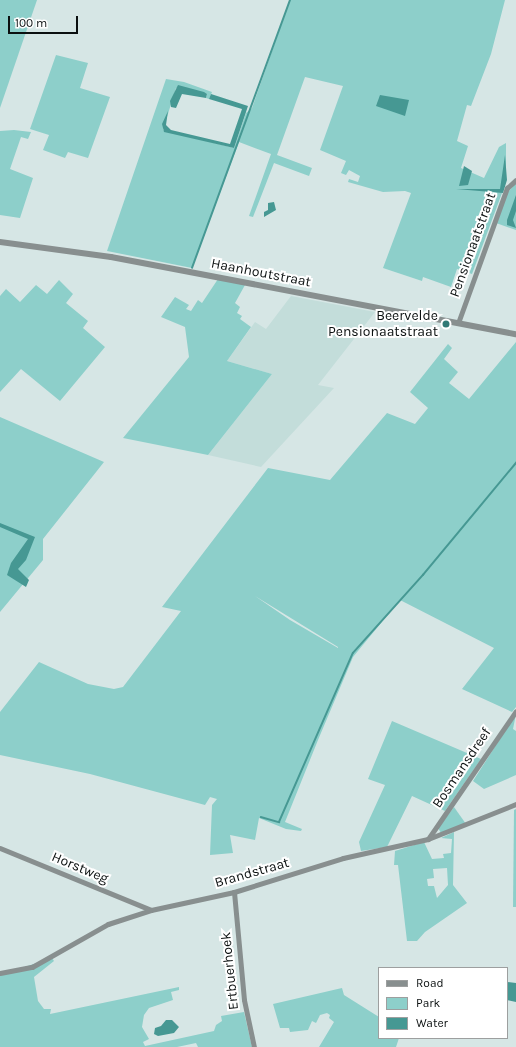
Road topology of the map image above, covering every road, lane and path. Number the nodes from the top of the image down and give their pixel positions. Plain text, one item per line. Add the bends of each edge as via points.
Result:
1 (516, 180) edge
2 (0, 242) edge
3 (458, 323) junction
4 (516, 334) edge
5 (516, 711) edge
6 (516, 804) edge
7 (428, 840) junction
8 (0, 848) edge
9 (234, 892) junction
10 (151, 910) junction
11 (0, 973) edge
12 (254, 1047) edge

1 - 3 street, Pensionaatstraat via 507,188
2 - 3 street, Haanhoutstraat via 110,257
3 - 4 street, Haanhoutstraat
5 - 7 street, Bosmansdreef
6 - 7 street, Brandstraat
7 - 9 street, Brandstraat via 343,858
8 - 10 street, Horstweg
9 - 10 street, Brandstraat
9 - 12 street, Ertbuerhoek via 244,1000
10 - 11 street, Brandstraat via 108,924 32,967

